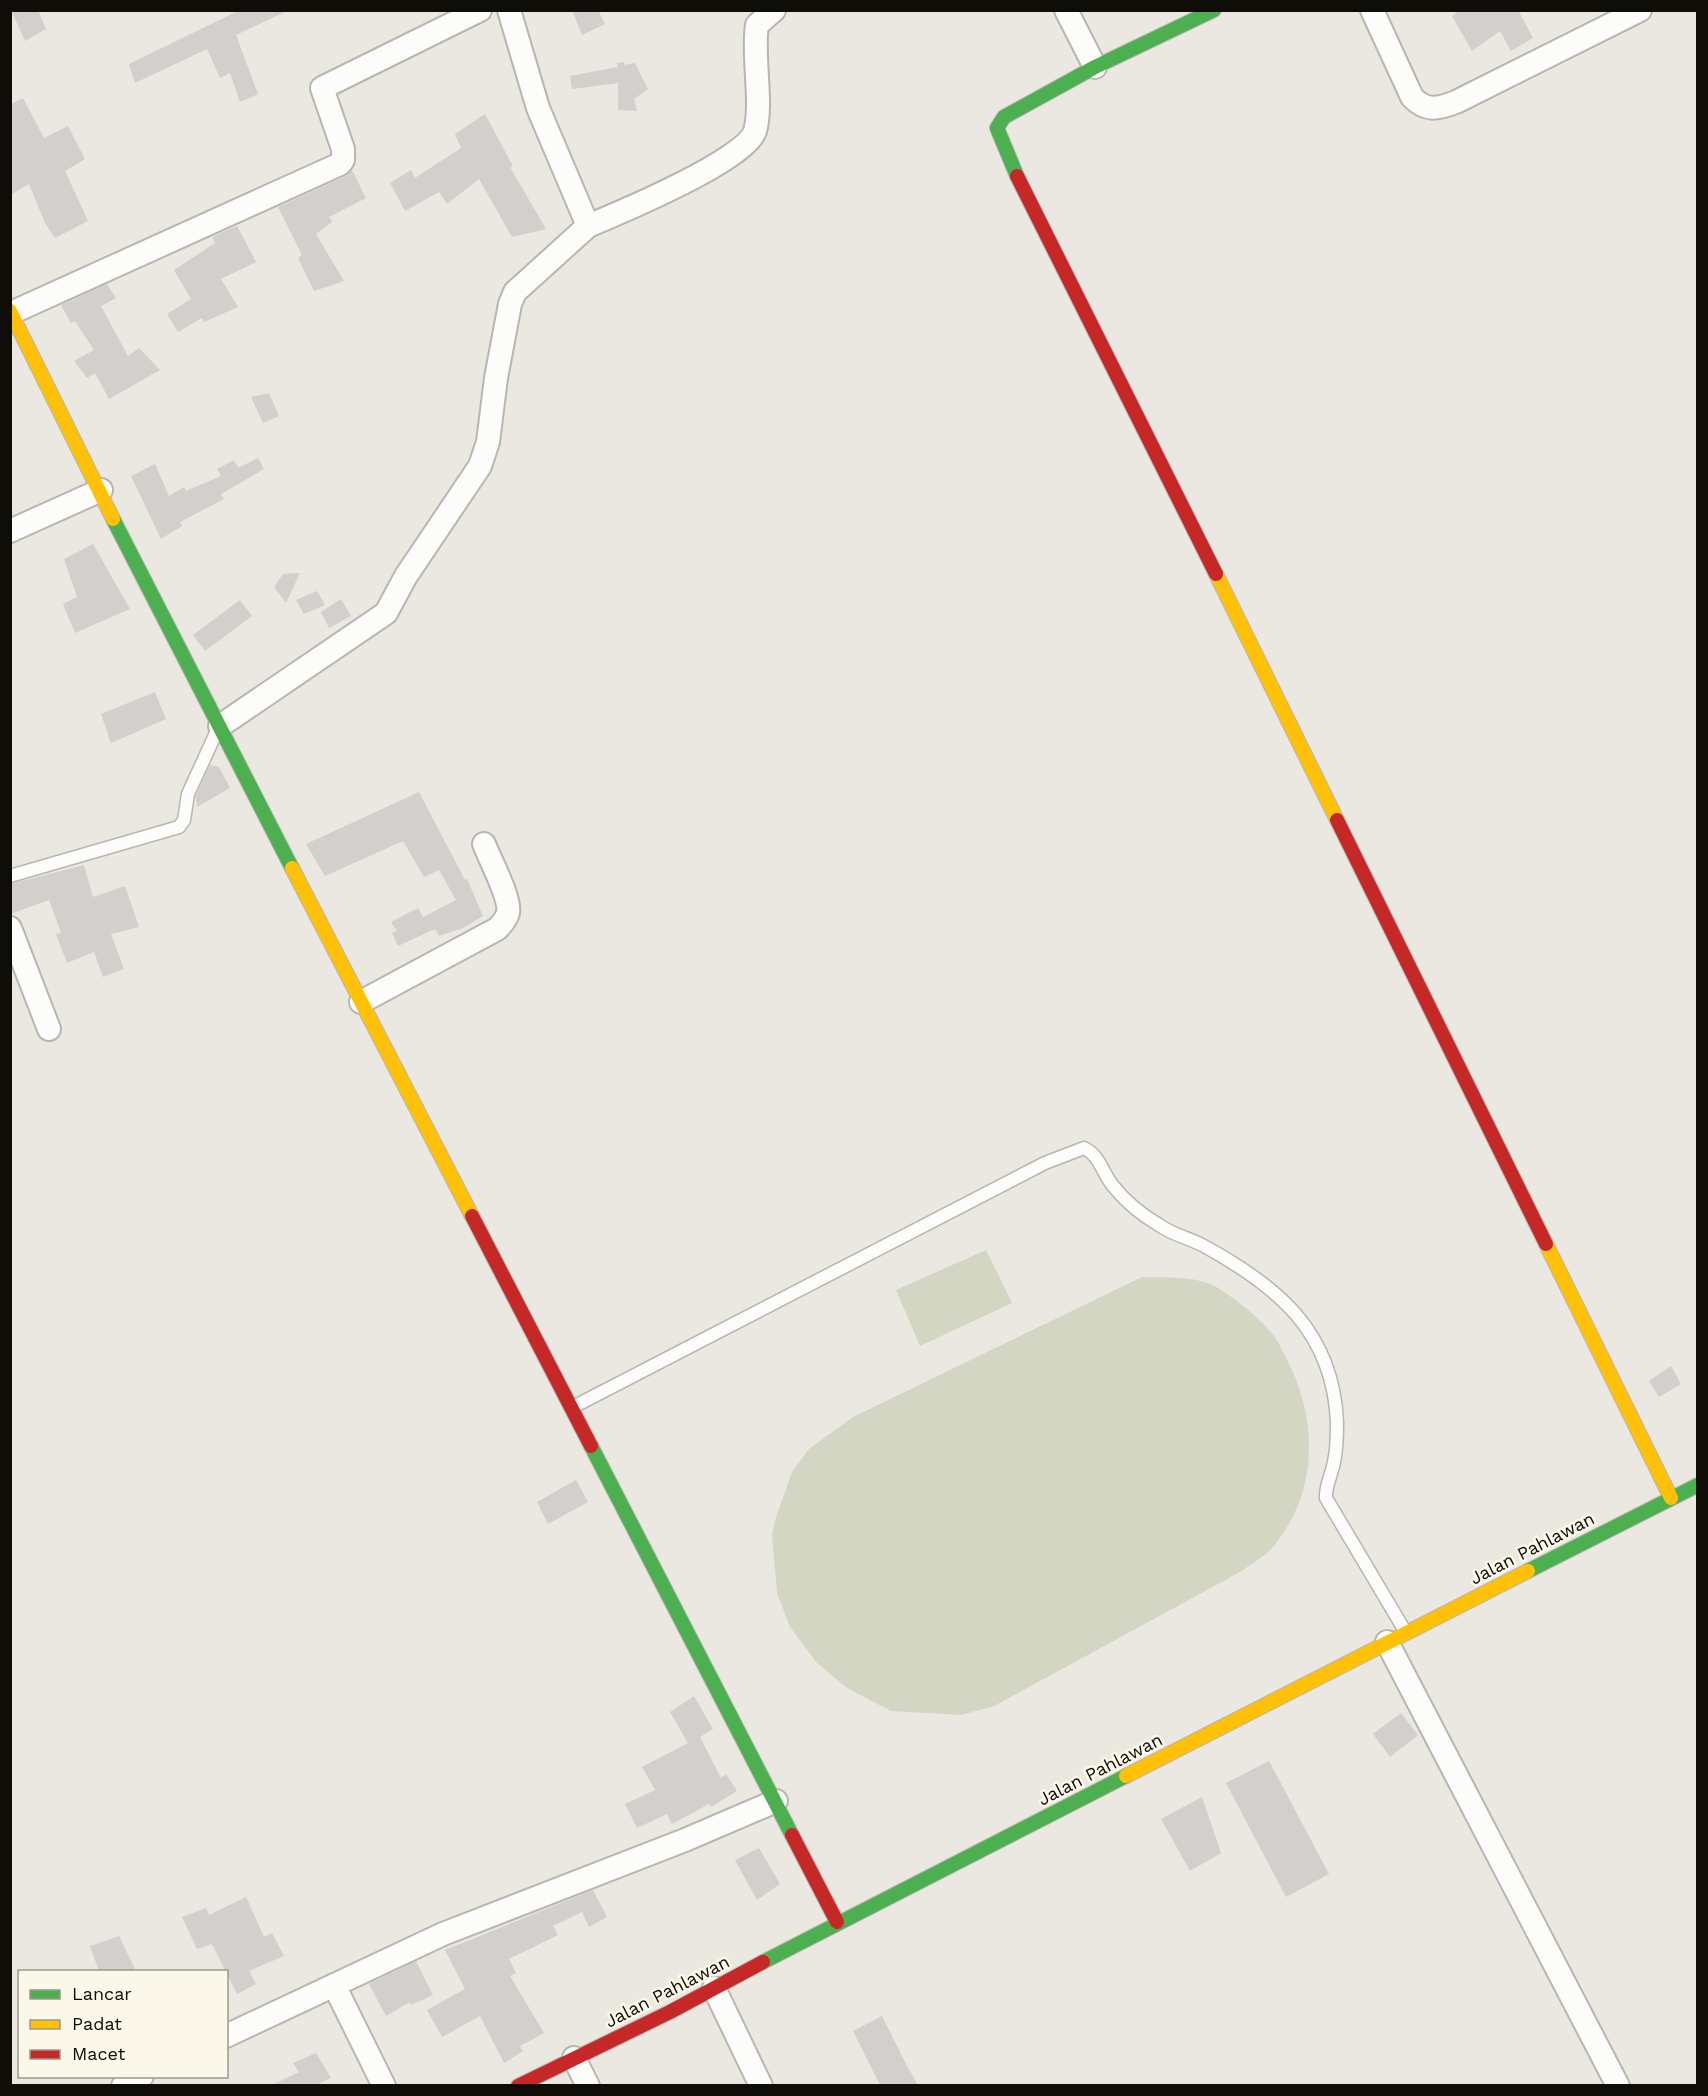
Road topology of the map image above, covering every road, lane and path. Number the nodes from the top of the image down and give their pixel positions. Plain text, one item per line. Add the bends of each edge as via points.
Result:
1 (480, 10) edge
2 (509, 10) edge
3 (774, 10) edge
4 (1066, 10) edge
5 (1214, 10) edge
6 (1372, 10) edge
7 (1640, 10) edge
8 (1095, 67) junction
9 (588, 226) junction
10 (11, 312) edge
11 (101, 490) junction
12 (10, 531) edge
13 (220, 726) junction
14 (484, 844) dead end
15 (10, 876) edge
16 (10, 928) edge
17 (361, 1002) junction
18 (49, 1029) dead end
19 (571, 1408) junction
20 (1698, 1485) edge
21 (1671, 1498) junction
22 (1396, 1637) junction
23 (776, 1801) junction
24 (837, 1922) junction
25 (334, 1985) junction
26 (714, 1988) junction
27 (228, 2035) edge
28 (574, 2058) junction
29 (138, 2078) edge
30 (123, 2085) edge
31 (384, 2085) edge
32 (518, 2085) edge
33 (588, 2085) edge
34 (761, 2085) edge
35 (1618, 2085) edge

1 - 10 street via 322,88 343,149 340,164
2 - 9 street via 538,108
3 - 9 street via 757,25 756,124 750,140 695,176
4 - 8 street
5 - 8 street
6 - 7 street via 1412,97 1430,109 1456,102
8 - 21 street via 1004,117 997,128 1005,152
9 - 13 street via 515,292 493,397 488,442 480,466 406,576 386,613
10 - 11 street
11 - 12 street
11 - 13 street
13 - 15 lane via 188,794 179,827
13 - 17 street
14 - 17 street via 507,902 505,920 497,929
16 - 18 street
17 - 19 street
19 - 22 lane via 1044,1163 1084,1148 1091,1151 1112,1186 1128,1203 1173,1234 1252,1274 1275,1290 1305,1325 1327,1369 1336,1407 1336,1443 1326,1498
19 - 23 street
20 - 21 street, Jalan Pahlawan
21 - 22 street, Jalan Pahlawan
22 - 24 street, Jalan Pahlawan
22 - 35 street
23 - 24 street
23 - 25 street via 454,1929
24 - 26 street, Jalan Pahlawan
25 - 27 street
25 - 31 street
26 - 28 street, Jalan Pahlawan
26 - 34 street
28 - 32 street, Jalan Pahlawan
28 - 33 street
29 - 30 street

